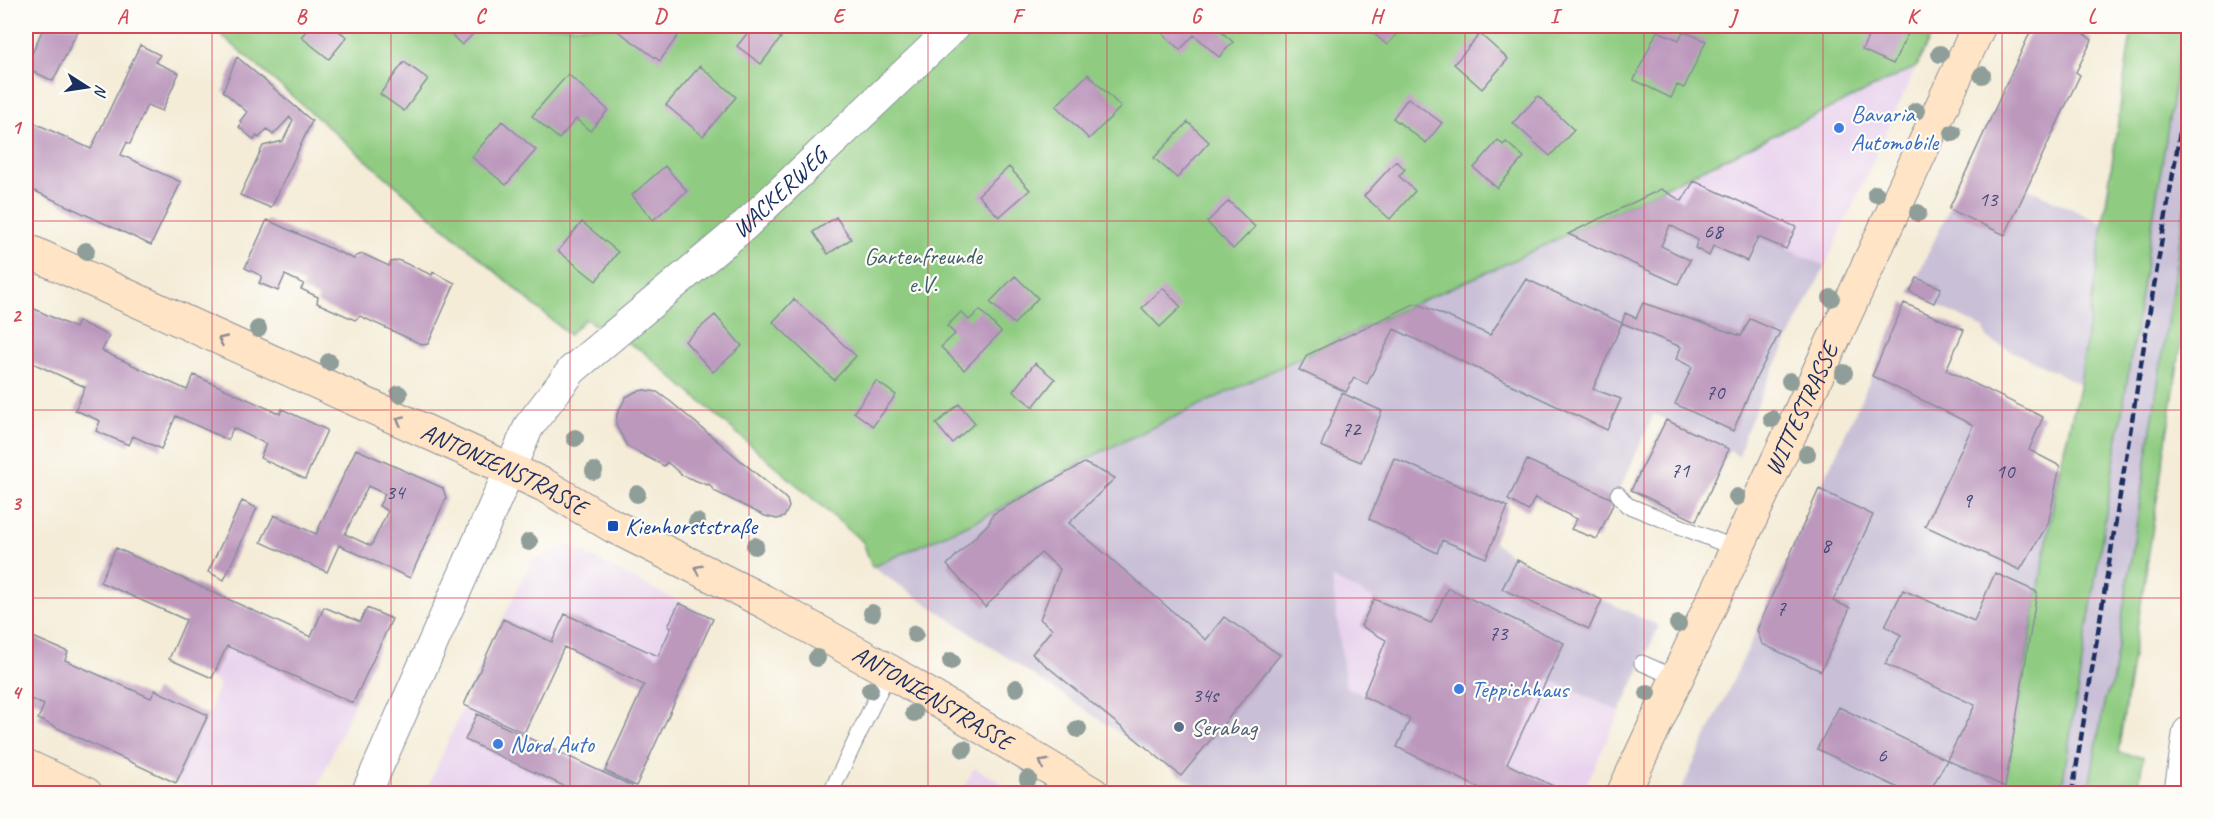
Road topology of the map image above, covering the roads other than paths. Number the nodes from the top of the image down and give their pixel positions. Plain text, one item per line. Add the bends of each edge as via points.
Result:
1 (955, 26) edge
2 (1979, 26) edge
3 (26, 250) edge
4 (510, 471) junction
5 (1618, 494) dead end
6 (1737, 549) junction
7 (1642, 663) dead end
8 (888, 671) junction
9 (1676, 678) junction
10 (2188, 732) edge
11 (26, 766) edge
12 (86, 794) edge
13 (366, 794) edge
14 (830, 794) edge
15 (1093, 794) edge
16 (1623, 794) edge
17 (2179, 794) edge

1 - 4 street, WACKERWEG via 743,227 572,370 536,416
2 - 6 main road, WITTESTRASSE
4 -> 3 main road, ANTONIENSTRASSE
8 -> 4 main road, ANTONIENSTRASSE via 764,601 613,526 544,485
4 - 13 street
5 - 6 lane via 1627,505
6 - 9 main road, WITTESTRASSE
7 - 9 lane
8 - 14 lane
15 -> 8 main road, ANTONIENSTRASSE
9 - 16 main road, WITTESTRASSE
10 - 17 street
11 - 12 main road

